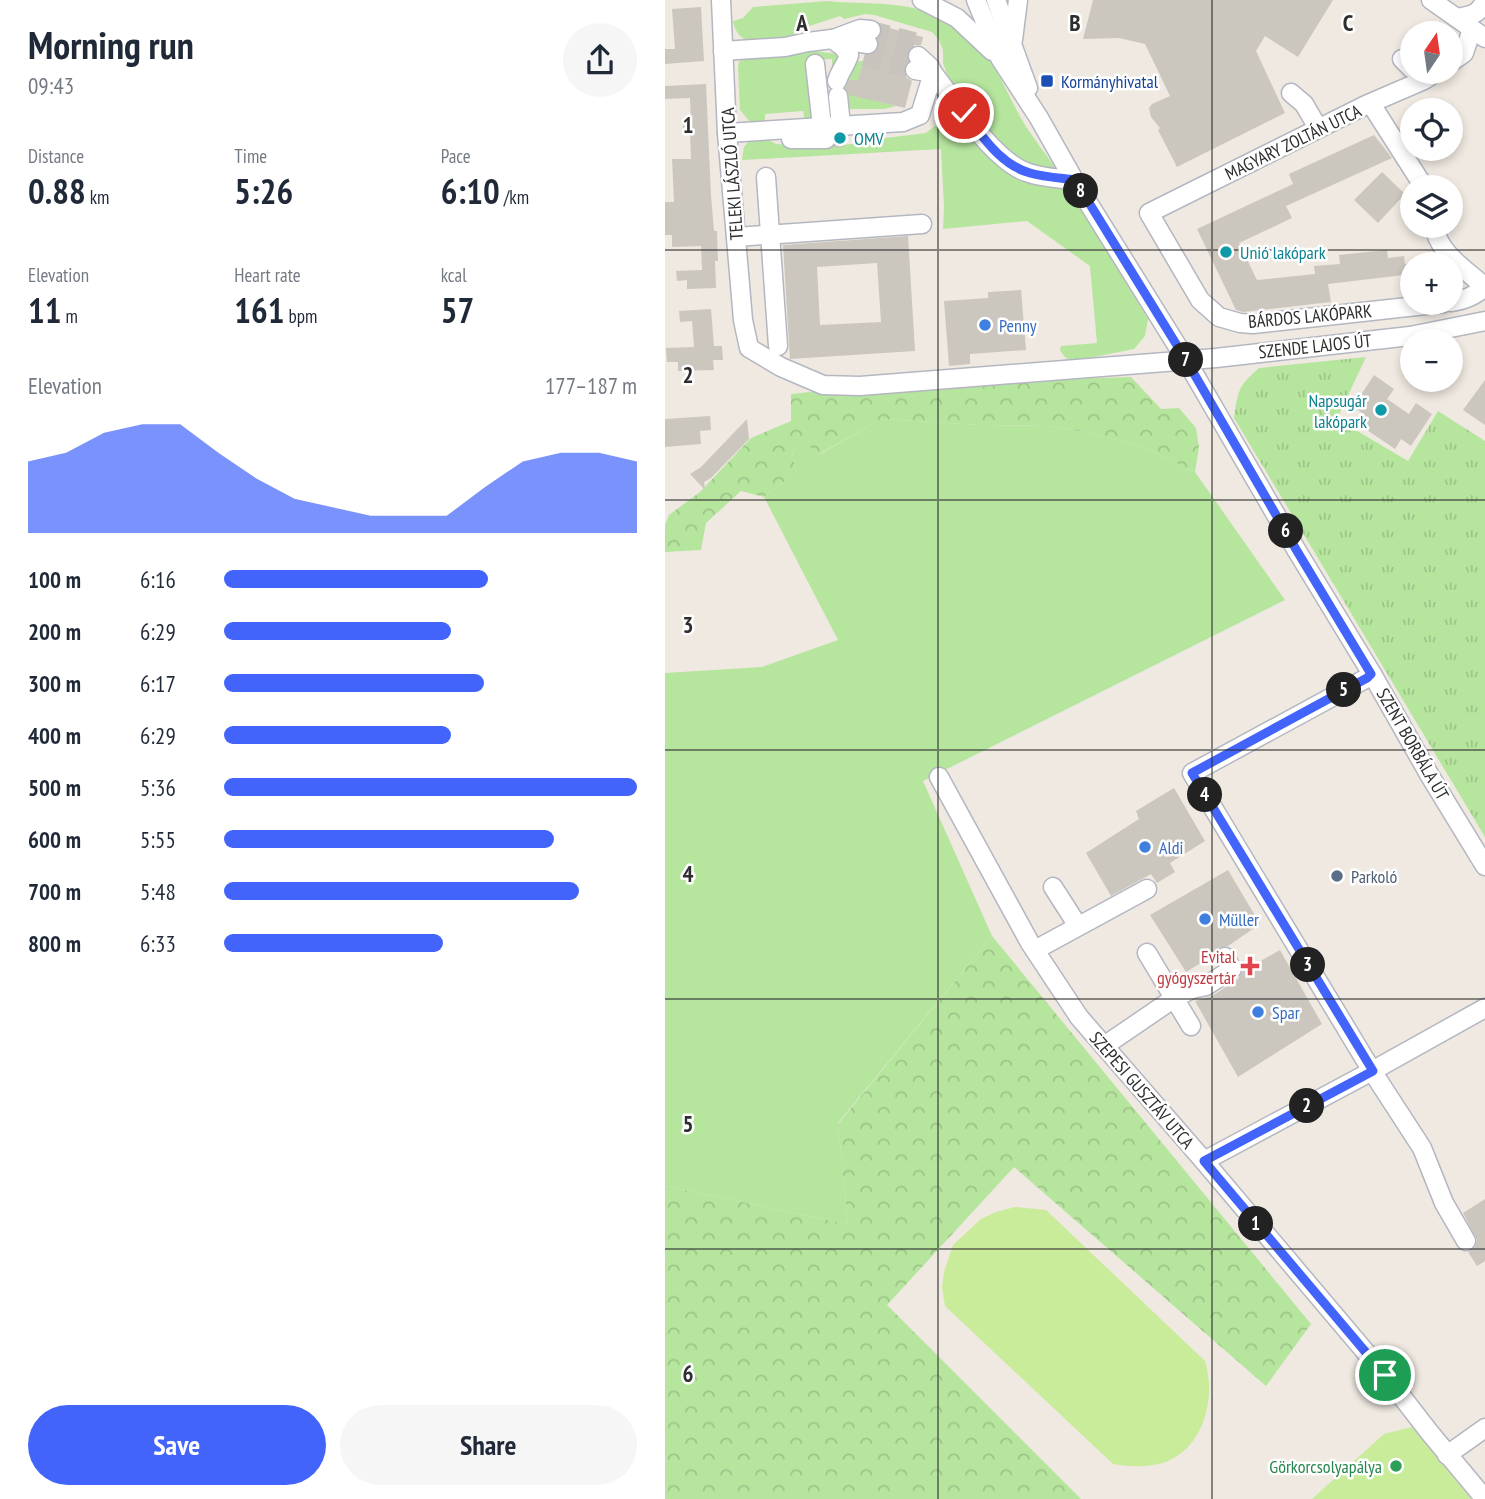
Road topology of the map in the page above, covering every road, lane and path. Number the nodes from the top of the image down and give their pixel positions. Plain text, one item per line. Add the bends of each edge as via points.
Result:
1 (721, 0) edge
2 (922, 0) edge
3 (976, 0) edge
4 (996, 0) edge
5 (1018, 0) edge
6 (1431, 0) edge
7 (1485, 1) edge
8 (1457, 18) junction
9 (1478, 34) edge
10 (832, 39) junction
11 (723, 51) junction
12 (1006, 53) junction
13 (1463, 54) edge
14 (815, 64) dead end
15 (832, 83) junction
16 (1400, 83) edge
17 (1291, 93) dead end
18 (1371, 104) junction
19 (1318, 128) junction
20 (835, 130) junction
21 (727, 132) junction
22 (1416, 175) edge
23 (766, 177) dead end
24 (1075, 180) junction
25 (1149, 213) joint
26 (922, 224) dead end
27 (770, 234) junction
28 (736, 237) junction
29 (1437, 238) edge
30 (1485, 286) edge
31 (1463, 300) edge
32 (1400, 308) edge
33 (1485, 321) edge
34 (778, 346) dead end
35 (750, 348) joint
36 (1186, 360) junction
37 (1371, 674) junction
38 (939, 777) dead end
39 (1485, 866) edge
40 (1053, 887) dead end
41 (1147, 889) dead end
42 (1077, 926) junction
43 (1035, 950) junction
44 (1147, 953) dead end
45 (1225, 957) dead end
46 (1173, 999) junction
47 (1485, 1008) edge
48 (1191, 1026) dead end
49 (1104, 1046) junction
50 (1373, 1071) junction
51 (1204, 1161) junction
52 (1466, 1241) dead end
53 (1485, 1427) edge
54 (1447, 1455) junction
55 (1485, 1499) edge

1 - 11 street, TELEKI LÁSZLÓ UTCA
2 - 12 street
3 - 12 street, SZENT BORBÁLA ÚT
4 - 12 street, SZENT BORBÁLA ÚT
5 - 12 street
6 - 8 street
7 - 8 street via 1480,11
8 - 9 street
9 - 13 street
10 - 10 street via 860,29 868,44
10 - 11 street
10 - 15 street via 849,55
11 - 21 street, TELEKI LÁSZLÓ UTCA
12 - 24 street, SZENT BORBÁLA ÚT
14 - 15 street
15 - 20 street
16 - 18 street, MAGYARY ZOLTÁN UTCA
17 - 19 street via 1304,104
18 - 19 street, MAGYARY ZOLTÁN UTCA
18 - 22 street
19 - 25 street, MAGYARY ZOLTÁN UTCA
20 - 21 street via 792,139 768,130
20 - 24 street via 902,122 920,115 923,62 997,153 1014,167
21 - 28 street, TELEKI LÁSZLÓ UTCA
23 - 27 street
24 - 36 street, SZENT BORBÁLA ÚT
25 - 32 street, BÁRDOS LAKÓPARK via 1201,300 1227,319 1254,324
26 - 27 street
27 - 28 street
27 - 34 street
28 - 35 street, TELEKI LÁSZLÓ UTCA
29 - 30 street
30 - 31 street
33 - 36 street, SZENDE LAJOS ÚT via 1410,336
35 - 36 street, SZENDE LAJOS ÚT via 781,367 835,386
36 - 37 street, SZENT BORBÁLA ÚT
37 - 39 street, SZENT BORBÁLA ÚT
37 - 50 street via 1192,773
38 - 43 street, SZEPESI GUSZTÁV UTCA
40 - 42 street
41 - 42 street
42 - 43 street
43 - 49 street, SZEPESI GUSZTÁV UTCA
44 - 46 street
45 - 46 street via 1232,969
46 - 48 street
46 - 49 street
47 - 50 street
49 - 51 street, SZEPESI GUSZTÁV UTCA
50 - 51 street
50 - 52 street via 1422,1148 1444,1203
51 - 54 street, SZEPESI GUSZTÁV UTCA
53 - 54 street
54 - 55 street, SZEPESI GUSZTÁV UTCA

